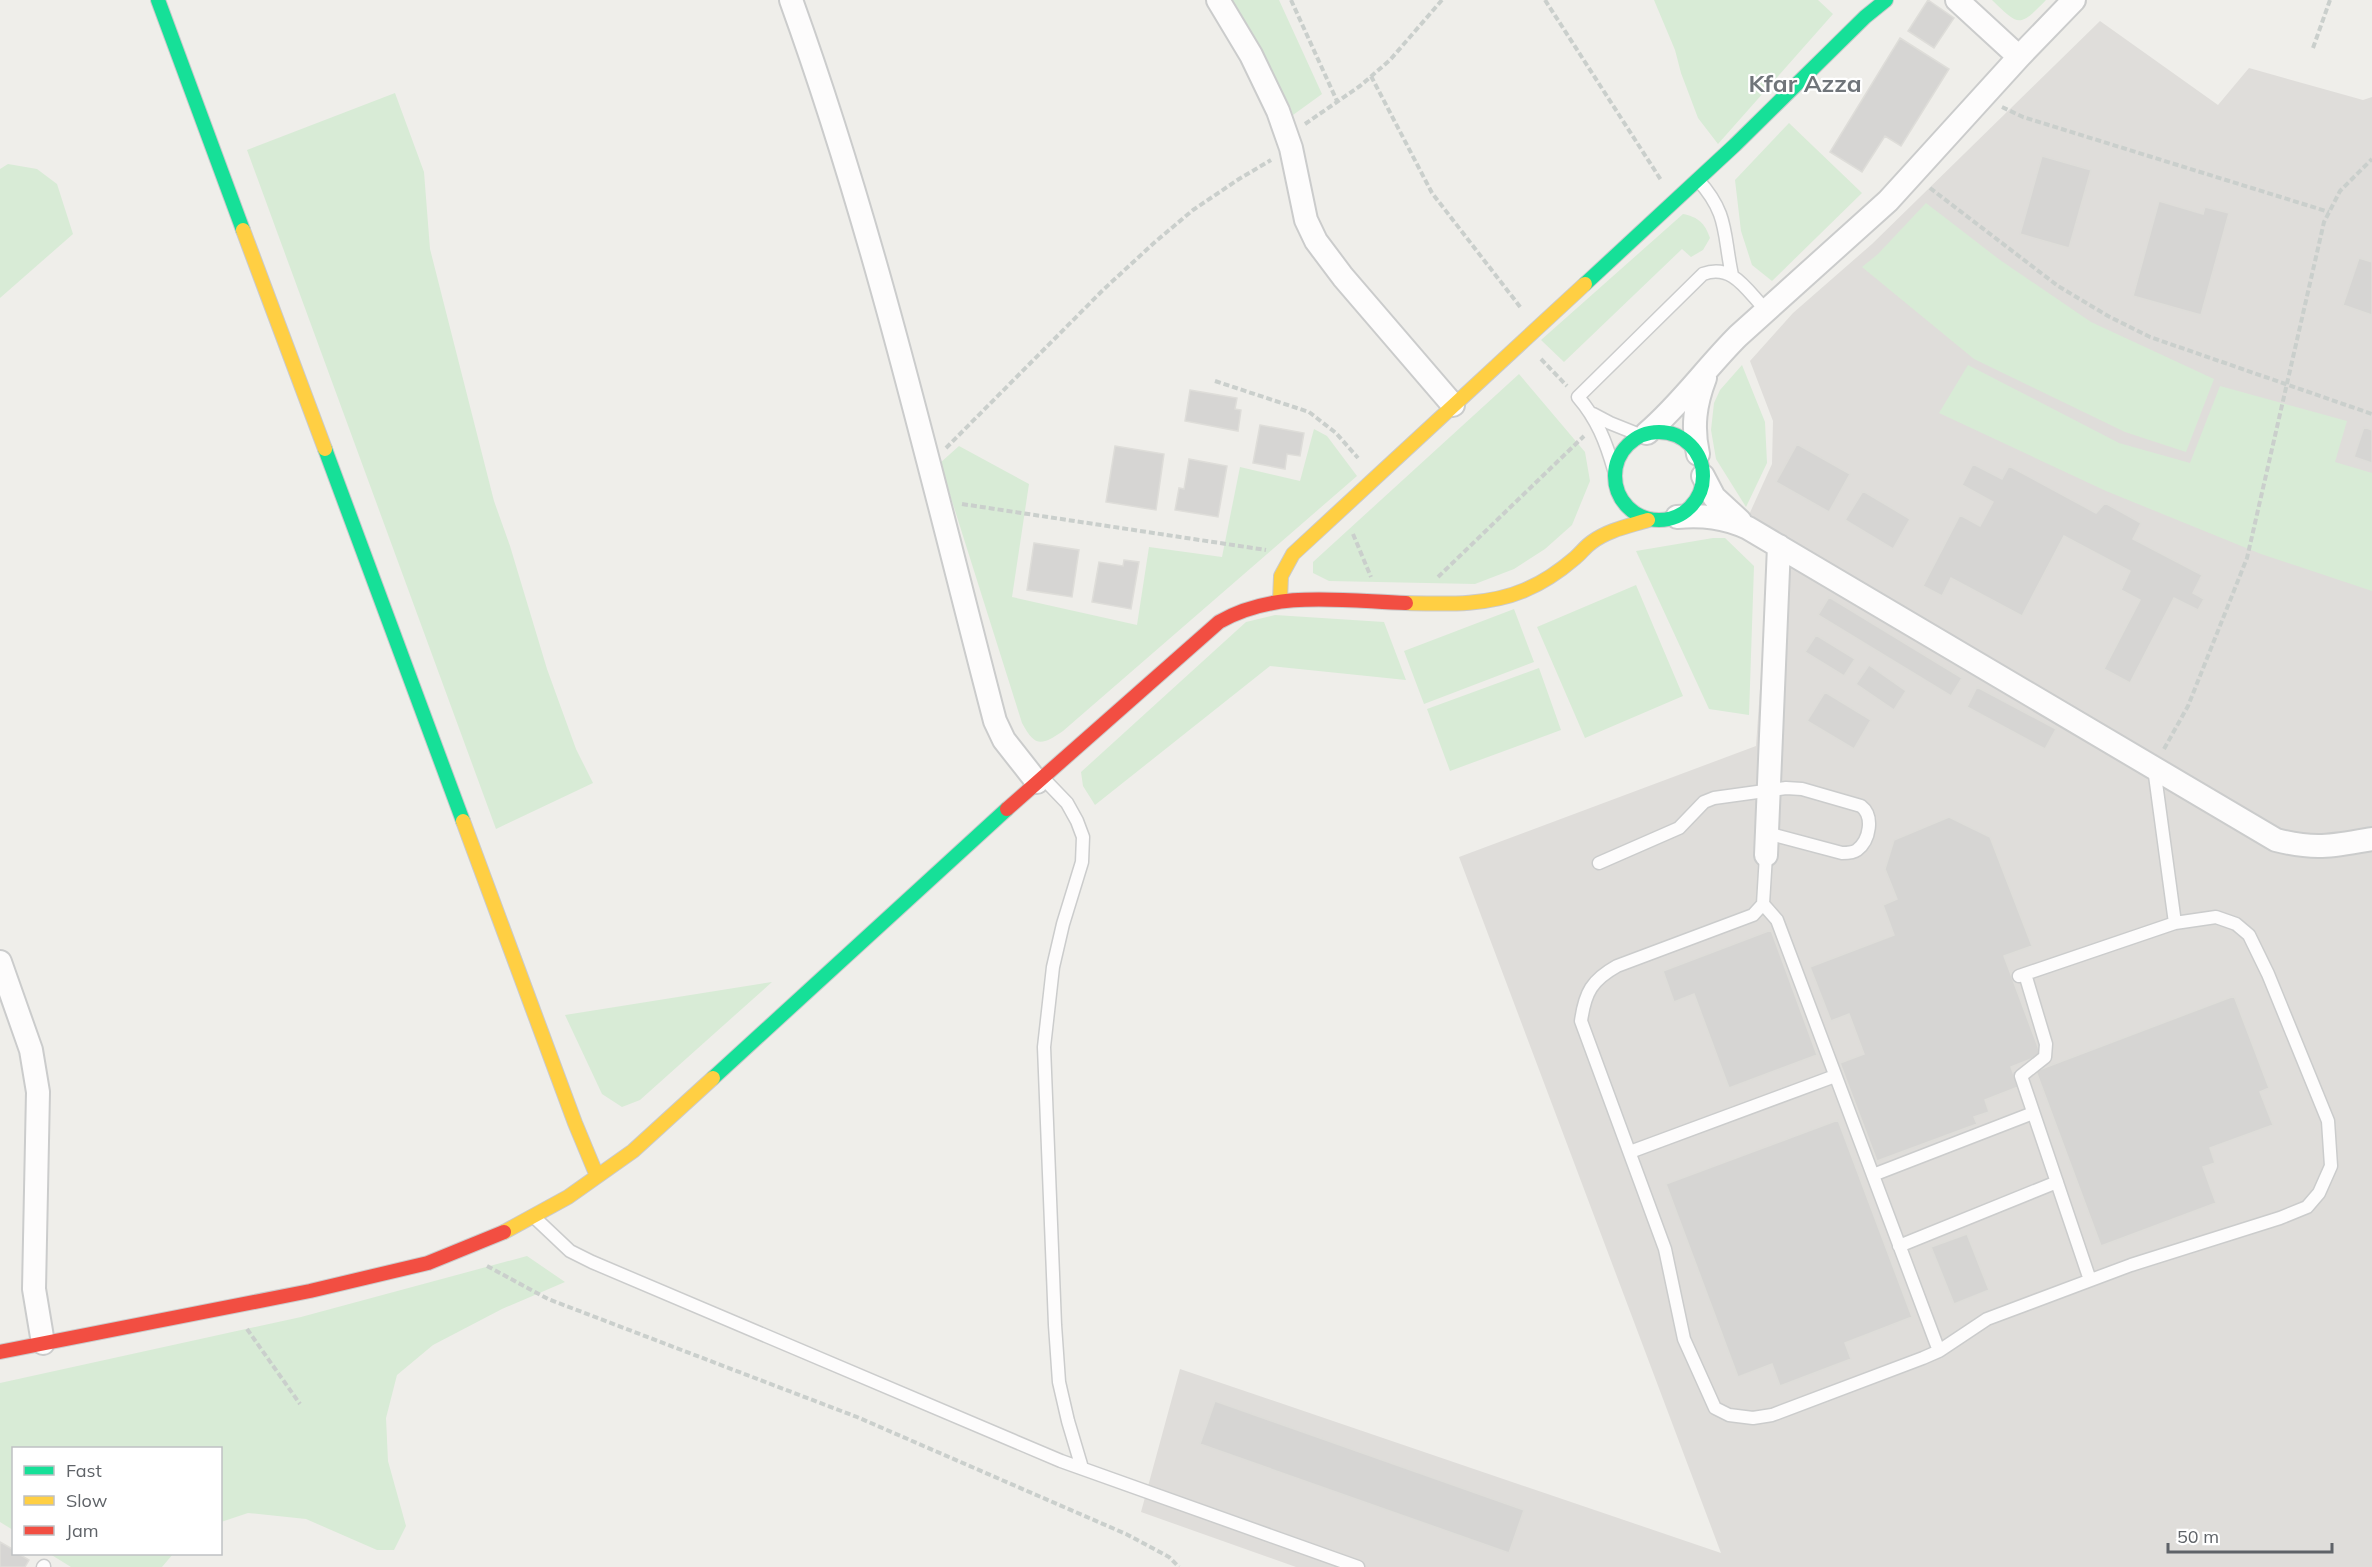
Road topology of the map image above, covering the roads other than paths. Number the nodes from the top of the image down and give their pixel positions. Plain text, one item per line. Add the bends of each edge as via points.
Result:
1 (158, 0) edge
2 (791, 0) edge
3 (1218, 0) edge
4 (1884, 0) edge
5 (1957, 0) edge
6 (2074, 0) edge
7 (2019, 57) junction
8 (1698, 179) junction
9 (1732, 275) junction
10 (1766, 310) junction
11 (1710, 365) junction
12 (1453, 405) junction
13 (1594, 418) junction
14 (1643, 434) junction
15 (1701, 465) junction
16 (1614, 473) junction
17 (1677, 517) junction
18 (1648, 520) junction
19 (1748, 528) junction
20 (1592, 542) junction
21 (1779, 546) junction
22 (1280, 600) junction
23 (2154, 768) junction
24 (1040, 779) junction
25 (1769, 789) junction
26 (2372, 839) edge
27 (1767, 844) junction
28 (1599, 863) dead end
29 (1763, 904) junction
30 (2175, 923) junction
31 (0, 962) edge
32 (1836, 1076) junction
33 (2034, 1113) junction
34 (1630, 1152) junction
35 (1873, 1175) junction
36 (597, 1176) junction
37 (2057, 1182) junction
38 (533, 1216) junction
39 (1899, 1246) junction
40 (2090, 1280) junction
41 (43, 1343) junction
42 (1939, 1351) junction
43 (0, 1352) edge
44 (1082, 1468) junction
45 (1358, 1567) edge

1 - 36 street
2 - 24 street via 874,259 995,721 1009,747
3 - 12 street via 1278,111 1306,220 1325,255
4 - 8 street
5 - 7 street
6 - 7 street
7 - 10 street via 1855,232
8 - 9 lane via 1720,211
8 - 12 street
9 - 10 lane
9 - 13 lane via 1724,271 1703,274 1578,397
10 - 11 street
11 - 14 street via 1681,401
11 - 15 street via 1694,419
12 - 22 street via 1293,554 1280,576
13 - 14 lane
13 - 16 lane
14 - 15 street via 1662,431 1676,435 1688,443
14 - 16 street via 1623,449
15 - 17 street via 1702,489 1688,510
15 - 19 street via 1714,497
16 - 18 street via 1624,504
16 - 20 street via 1607,512
17 - 18 street
17 - 19 street via 1718,517
18 - 20 street
19 - 21 street
20 - 22 street via 1550,576 1498,600 1419,604
21 - 23 street
21 - 25 street
22 - 24 street via 1254,604 1220,622
23 - 26 street via 2276,840 2303,847 2329,847
23 - 30 lane
24 - 36 street via 657,1130
24 - 44 lane via 1067,803 1083,837 1082,862 1053,967 1044,1047 1059,1382
25 - 27 street
25 - 27 lane via 1802,789 1861,806 1870,818 1866,836 1858,849 1851,852
25 - 28 lane via 1704,802 1679,828
27 - 29 lane
29 - 32 lane via 1777,920
29 - 34 lane via 1753,915 1617,966 1600,976 1591,988 1581,1021
30 - 33 lane via 2022,975 2046,1044 2045,1057 2021,1076
30 - 40 lane via 2216,917 2236,924 2249,935 2328,1121 2331,1166 2319,1193 2307,1207
31 - 41 street via 31,1050 38,1092 34,1289
32 - 34 lane
32 - 35 lane
33 - 35 lane
33 - 37 lane
34 - 42 lane via 1665,1249 1684,1339 1715,1408 1729,1415 1753,1418 1772,1415
35 - 39 lane
36 - 38 street
37 - 39 lane
37 - 40 lane
38 - 41 street via 507,1231 428,1263 359,1281
38 - 44 lane via 570,1251 591,1262
39 - 42 lane
40 - 42 lane via 1987,1318
41 - 43 street
44 - 45 lane

